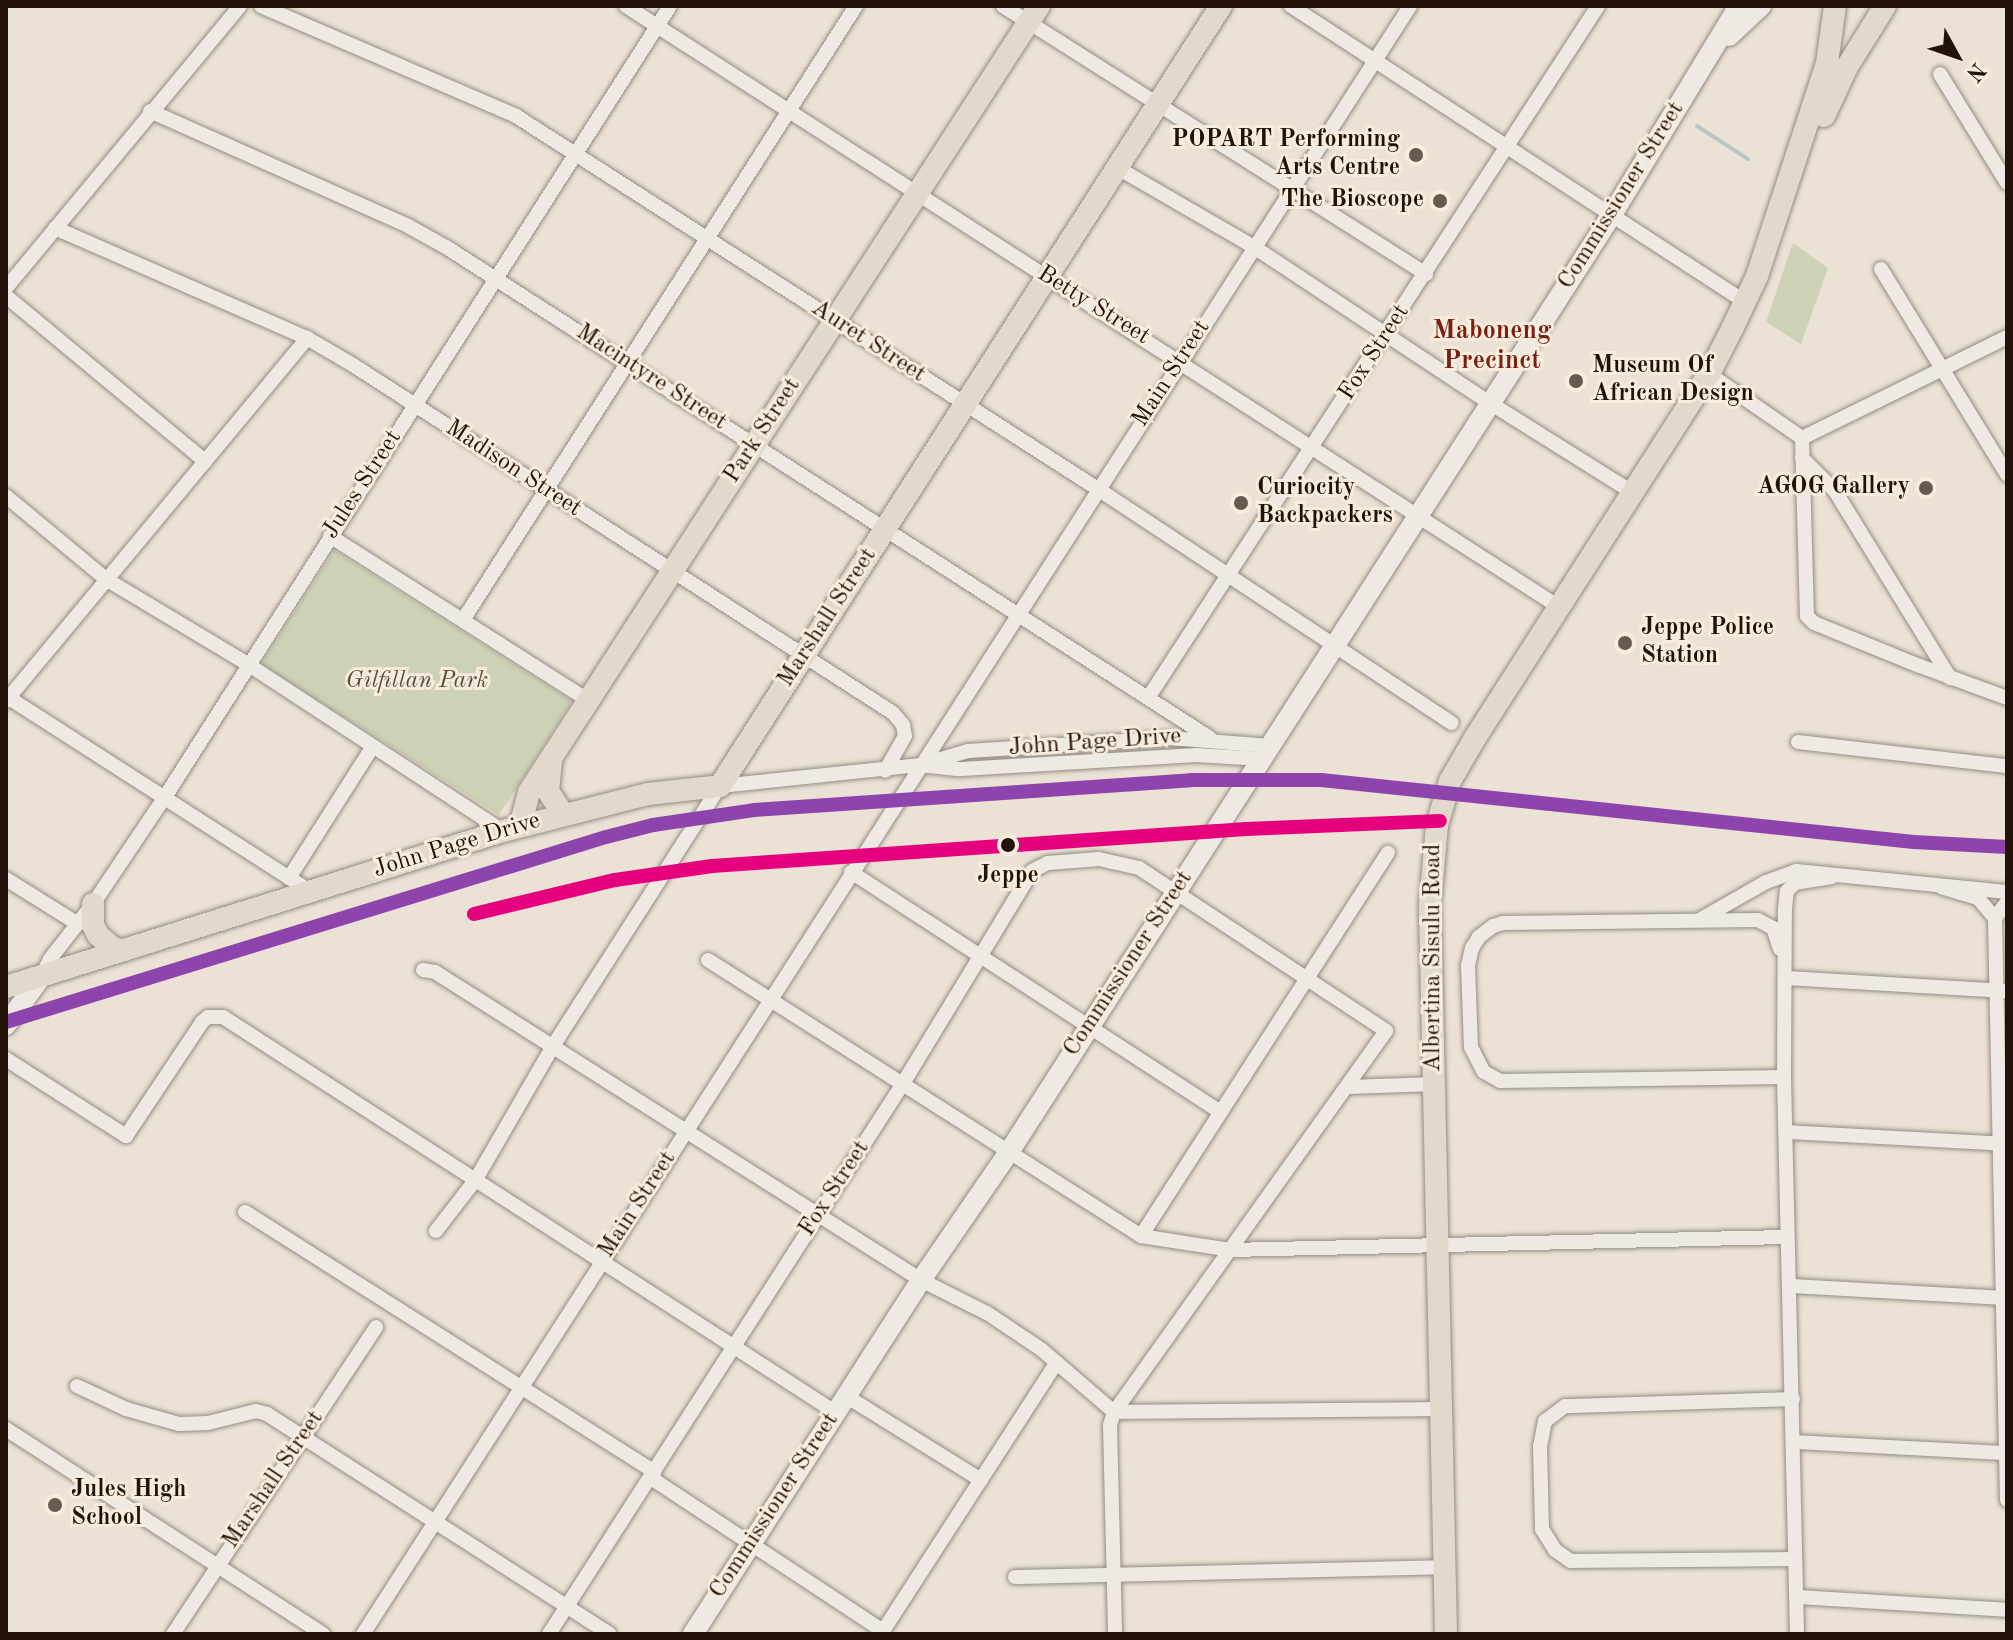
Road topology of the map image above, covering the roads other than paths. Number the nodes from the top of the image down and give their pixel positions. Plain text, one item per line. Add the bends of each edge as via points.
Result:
1 (240, 6) edge
2 (261, 6) edge
3 (626, 6) edge
4 (670, 6) edge
5 (856, 6) edge
6 (1003, 6) edge
7 (1221, 6) edge
8 (1291, 6) edge
9 (1410, 6) edge
10 (1598, 6) edge
11 (1739, 6) edge
12 (1761, 6) edge
13 (1835, 6) edge
14 (1885, 6) edge
15 (1034, 14) edge
16 (657, 27) junction
17 (1707, 58) junction
18 (1374, 61) junction
19 (1940, 74) dead end
20 (1156, 104) junction
21 (789, 108) junction
22 (150, 111) junction
23 (1508, 146) junction
24 (577, 154) junction
25 (1116, 167) junction
26 (2007, 183) edge
27 (1290, 191) junction
28 (916, 194) junction
29 (1613, 213) junction
30 (55, 228) junction
31 (706, 239) junction
32 (1254, 247) junction
33 (1881, 269) dead end
34 (1426, 274) junction
35 (1757, 276) junction
36 (1046, 277) junction
37 (495, 279) junction
38 (6, 288) edge
39 (6, 296) edge
40 (1745, 302) junction
41 (835, 321) junction
42 (1388, 333) junction
43 (2007, 337) edge
44 (307, 338) junction
45 (1181, 361) junction
46 (626, 362) junction
47 (1942, 370) junction
48 (1709, 374) junction
49 (1490, 403) junction
50 (965, 404) junction
51 (414, 406) junction
52 (1802, 438) junction
53 (755, 445) junction
54 (1313, 448) junction
55 (1802, 458) junction
56 (205, 461) junction
57 (2007, 475) edge
58 (544, 488) junction
59 (1098, 489) junction
60 (1632, 492) junction
61 (6, 496) edge
62 (1418, 516) junction
63 (886, 529) junction
64 (330, 536) junction
65 (673, 572) junction
66 (1229, 574) junction
67 (106, 579) junction
68 (1559, 607) junction
69 (1018, 613) junction
70 (463, 620) junction
71 (1335, 643) junction
72 (804, 655) junction
73 (249, 665) junction
74 (1950, 678) junction
75 (1148, 698) junction
76 (2007, 698) edge
77 (7, 699) edge
78 (589, 701) junction
79 (1451, 723) dead end
80 (1210, 738) junction
81 (1798, 742) dead end
82 (373, 746) junction
83 (1263, 758) junction
84 (552, 761) junction
85 (2007, 766) edge
86 (918, 770) junction
87 (885, 771) junction
88 (720, 786) junction
89 (165, 797) junction
90 (563, 814) junction
91 (512, 829) junction
92 (1388, 853) dead end
93 (854, 867) junction
94 (1832, 877) junction
95 (289, 878) junction
96 (6, 879) edge
97 (1941, 887) junction
98 (1177, 890) junction
99 (310, 891) junction
100 (2007, 892) edge
101 (2007, 902) edge
102 (93, 904) junction
103 (1995, 918) junction
104 (1701, 919) junction
105 (78, 924) junction
106 (125, 950) junction
107 (984, 956) junction
108 (708, 960) dead end
109 (46, 968) junction
110 (423, 970) dead end
111 (1784, 972) junction
112 (1308, 976) junction
113 (2002, 990) edge
114 (13, 993) edge
115 (770, 1000) junction
116 (6, 1025) edge
117 (1089, 1025) junction
118 (553, 1046) junction
119 (6, 1059) edge
120 (1784, 1077) junction
121 (1434, 1084) junction
122 (902, 1085) junction
123 (1348, 1087) junction
124 (1220, 1112) junction
125 (685, 1131) junction
126 (1787, 1132) junction
127 (2002, 1144) edge
128 (1009, 1152) junction
129 (476, 1179) junction
130 (245, 1212) dead end
131 (818, 1216) junction
132 (436, 1231) dead end
133 (1141, 1236) junction
134 (1787, 1237) junction
135 (1439, 1246) junction
136 (1230, 1250) junction
137 (601, 1262) junction
138 (921, 1280) junction
139 (1790, 1286) junction
140 (2005, 1297) edge
141 (376, 1327) dead end
142 (735, 1348) junction
143 (1057, 1362) junction
144 (77, 1386) dead end
145 (521, 1387) junction
146 (1793, 1399) junction
147 (841, 1404) junction
148 (1441, 1409) junction
149 (1114, 1412) junction
150 (6, 1429) edge
151 (302, 1436) junction
152 (1795, 1442) junction
153 (2006, 1453) edge
154 (651, 1478) junction
155 (981, 1480) junction
156 (2007, 1500) edge
157 (434, 1521) junction
158 (750, 1543) junction
159 (1794, 1559) junction
160 (217, 1565) junction
161 (1445, 1567) junction
162 (1113, 1574) junction
163 (1015, 1577) dead end
164 (1797, 1597) junction
165 (566, 1606) junction
166 (2007, 1610) edge
167 (173, 1634) edge
168 (323, 1634) edge
169 (363, 1634) edge
170 (549, 1634) edge
171 (610, 1634) edge
172 (693, 1634) edge
173 (1115, 1634) edge
174 (1446, 1634) edge
175 (1797, 1634) edge

1 - 22 street
2 - 24 street, Auret Street via 499,107
3 - 16 street, Betty Street
4 - 16 street, Jules Street
5 - 21 street
6 - 15 street
7 - 20 main road, Marshall Street
8 - 18 street
9 - 18 street, Main Street
10 - 23 street, Fox Street
11 - 17 main road, Commissioner Street
12 - 17 main road
13 - 35 main road, Albertina Sisulu Road via 1827,63
14 - 35 main road, Albertina Sisulu Road via 1831,97 1781,235
15 - 20 street
15 - 28 main road, Park Street
16 - 21 street, Betty Street
16 - 24 street, Jules Street
17 - 29 main road, Commissioner Street
18 - 23 street
18 - 27 street, Main Street
19 - 26 street
20 - 25 main road, Marshall Street
20 - 27 street
21 - 28 street, Betty Street
21 - 31 street
22 - 30 street
22 - 37 street, Macintyre Street via 408,226
23 - 29 street
23 - 34 street, Fox Street
24 - 31 street, Auret Street
24 - 37 street, Jules Street
25 - 32 street
25 - 36 main road, Marshall Street
27 - 32 street, Main Street
27 - 34 street
28 - 36 street, Betty Street
28 - 41 main road, Park Street
29 - 40 street
29 - 49 main road, Commissioner Street
30 - 38 street
30 - 44 street, Madison Street
31 - 41 street, Auret Street
31 - 46 street
32 - 42 street
32 - 45 street, Main Street
33 - 47 street
34 - 42 street, Fox Street
35 - 40 main road, Albertina Sisulu Road
36 - 45 street, Betty Street
36 - 50 main road, Marshall Street
37 - 46 street, Macintyre Street
37 - 51 street, Jules Street
39 - 56 street
40 - 48 main road, Albertina Sisulu Road
41 - 50 street, Auret Street
41 - 53 main road, Park Street
42 - 49 street
42 - 54 street, Fox Street
43 - 47 street
44 - 51 street, Madison Street
44 - 56 street
45 - 54 street, Betty Street
45 - 59 street, Main Street
46 - 53 street, Macintyre Street
46 - 58 street
47 - 52 street
47 - 57 street
48 - 52 street
48 - 60 main road, Albertina Sisulu Road
49 - 60 street
49 - 62 main road, Commissioner Street
50 - 59 street, Auret Street
50 - 63 main road, Marshall Street
51 - 58 street, Madison Street
51 - 64 street, Jules Street
52 - 55 street
53 - 63 street, Macintyre Street
53 - 65 main road, Park Street
54 - 62 street, Betty Street
54 - 66 street, Fox Street
55 - 74 street via 1835,491
55 - 74 street via 1805,612 1814,623
56 - 67 street
58 - 65 street, Madison Street
58 - 70 street
59 - 66 street, Auret Street
59 - 69 street, Main Street
60 - 68 main road, Albertina Sisulu Road
61 - 67 street
62 - 68 street, Betty Street
62 - 71 main road, Commissioner Street
63 - 69 street, Macintyre Street
63 - 72 main road, Marshall Street
64 - 70 street
64 - 73 street, Jules Street
65 - 72 street, Madison Street
65 - 78 main road, Park Street
66 - 71 street, Auret Street
66 - 75 street, Fox Street
67 - 73 street
67 - 77 street
68 - 121 main road, Albertina Sisulu Road via 1450,781 1434,840
69 - 75 street, Macintyre Street
69 - 86 street, Main Street
70 - 78 street
71 - 79 street, Auret Street
71 - 83 main road, Commissioner Street
72 - 87 street, Madison Street via 899,719 904,742
72 - 88 main road, Marshall Street
73 - 82 street
73 - 89 street, Jules Street
74 - 76 street
75 - 80 street, Macintyre Street
77 - 89 street
78 - 84 main road, Park Street
80 - 83 street, John Page Drive
80 - 86 street, John Page Drive via 968,751
81 - 85 street
82 - 91 street
82 - 95 street
83 - 86 street, John Page Drive via 1196,755
83 - 98 main road, Commissioner Street
84 - 90 main road via 548,791
84 - 91 main road, Park Street via 529,792
86 - 87 street, John Page Drive
86 - 93 street, Main Street
87 - 88 street, John Page Drive
88 - 90 main road, John Page Drive via 648,794
88 - 118 street, Marshall Street
89 - 95 street
89 - 102 street, Jules Street
90 - 91 main road, John Page Drive
91 - 99 main road, John Page Drive
92 - 112 street
93 - 107 street
93 - 115 street, Main Street
94 - 97 street
94 - 104 street via 1806,870 1786,873
94 - 111 street via 1795,883 1787,891
95 - 99 street
96 - 105 street
97 - 100 street
97 - 103 street via 1978,898
98 - 107 street, Fox Street via 1112,859 1042,865 1032,871
98 - 112 street
98 - 117 main road, Commissioner Street
99 - 106 main road, John Page Drive
101 - 103 street
102 - 105 street, Jules Street
102 - 106 main road via 93,925 100,939
103 - 113 street
104 - 111 street via 1767,924 1777,935
104 - 120 street via 1493,926 1472,948 1468,966 1471,1047 1479,1064 1491,1078 1519,1083
105 - 109 street, Jules Street
106 - 109 main road, John Page Drive
107 - 117 street
107 - 122 street, Fox Street
108 - 115 street
109 - 114 main road, John Page Drive
110 - 118 street via 435,972
111 - 113 street
111 - 120 street
112 - 123 street via 1386,1031
112 - 124 street
113 - 127 street
114 - 116 main road
115 - 122 street
115 - 125 street, Main Street
117 - 124 street
117 - 128 main road, Commissioner Street
118 - 125 street
118 - 129 street, Marshall Street
119 - 129 street via 126,1136 192,1035 208,1017 223,1017
120 - 126 street
121 - 123 street
121 - 135 main road, Albertina Sisulu Road
122 - 128 street
122 - 131 street, Fox Street
123 - 136 street
124 - 133 street
125 - 131 street
125 - 137 street, Main Street
126 - 127 street
126 - 134 street
127 - 140 street
128 - 133 street
128 - 138 main road, Commissioner Street
129 - 132 street, Marshall Street
129 - 137 street
130 - 145 street
131 - 138 street
131 - 142 street, Fox Street
133 - 136 street
134 - 135 street
134 - 139 street
135 - 136 street
135 - 148 main road, Albertina Sisulu Road
136 - 149 street
137 - 142 street
137 - 145 street, Main Street
138 - 143 street via 987,1313
138 - 147 main road, Commissioner Street
139 - 140 street
139 - 146 street
140 - 153 street
141 - 151 street, Marshall Street
142 - 147 street
142 - 154 street, Fox Street
143 - 149 street
143 - 155 street
144 - 151 street via 153,1419 208,1423 256,1411
145 - 154 street via 654,1472
145 - 157 street, Main Street
146 - 152 street
146 - 159 street via 1565,1406 1554,1411 1540,1435 1542,1529 1555,1550 1579,1563
147 - 155 street
147 - 158 main road, Commissioner Street
148 - 149 street
148 - 161 main road, Albertina Sisulu Road
149 - 162 street
150 - 160 street
151 - 157 street
151 - 160 street, Marshall Street
152 - 153 street
152 - 159 street
153 - 156 street
154 - 158 street
154 - 165 street, Fox Street
155 - 158 street via 883,1631
157 - 165 street
157 - 169 street, Main Street
158 - 172 main road, Commissioner Street
159 - 164 street
160 - 167 street, Marshall Street
160 - 168 street
161 - 162 street
161 - 174 main road, Albertina Sisulu Road
162 - 163 street
162 - 173 street
164 - 166 street
164 - 175 street
165 - 170 street, Fox Street
165 - 171 street

